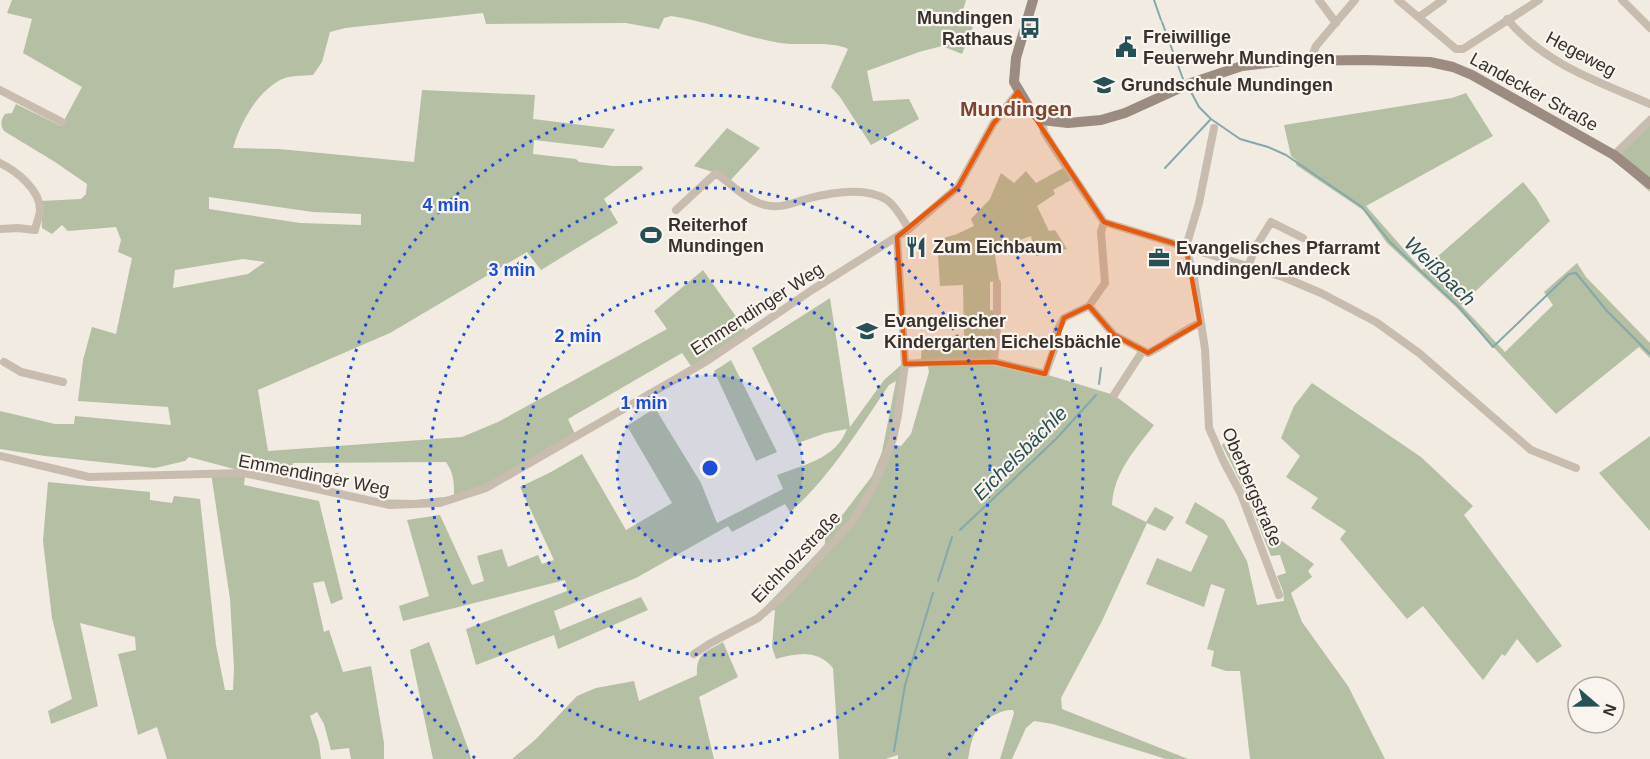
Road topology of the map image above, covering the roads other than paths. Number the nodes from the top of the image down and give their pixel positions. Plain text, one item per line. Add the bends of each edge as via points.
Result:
1 (1033, 0) edge
2 (1319, 0) edge
3 (1356, 0) edge
4 (1398, 0) edge
5 (1443, 0) edge
6 (1539, 0) edge
7 (1622, 0) edge
8 (1419, 17) junction
9 (1507, 19) junction
10 (1336, 23) junction
11 (1650, 28) edge
12 (1310, 61) junction
13 (0, 90) edge
14 (1018, 92) junction
15 (1650, 104) edge
16 (1042, 120) junction
17 (1650, 120) edge
18 (62, 122) dead end
19 (1214, 128) dead end
20 (1614, 156) junction
21 (0, 163) edge
22 (1650, 184) edge
23 (675, 210) dead end
24 (1104, 222) junction
25 (0, 229) edge
26 (909, 229) junction
27 (897, 237) junction
28 (1303, 238) dead end
29 (1186, 247) junction
30 (1248, 267) junction
31 (997, 283) dead end
32 (1089, 306) junction
33 (1200, 323) junction
34 (1142, 352) junction
35 (4, 362) dead end
36 (994, 362) junction
37 (905, 364) junction
38 (63, 382) dead end
39 (1114, 395) dead end
40 (0, 456) edge
41 (1576, 468) dead end
42 (1279, 595) dead end
43 (694, 654) dead end

1 - 14 street via 1016,58 1014,82
2 - 10 street
3 - 10 street
4 - 8 street
5 - 8 street
6 - 9 street
7 - 11 street
8 - 9 street via 1456,49 1463,49
9 - 15 street, Hegeweg via 1523,38 1578,74
10 - 12 street via 1312,52
12 - 16 street, Landecker Straße via 1223,71 1101,120
12 - 20 street, Landecker Straße via 1430,62 1453,67
13 - 18 street
14 - 16 street
14 - 26 street via 993,124 958,186
16 - 24 street via 1044,132
17 - 20 street
19 - 29 street
20 - 22 street, Landecker Straße
21 - 25 street via 35,193 40,210 35,230
23 - 26 street via 716,173 765,206 838,194 877,195 888,200
24 - 29 street
24 - 32 street via 1101,232 1105,283
26 - 27 street, Emmendinger Weg
27 - 37 street, Eichholzstraße
27 - 40 street, Emmendinger Weg via 707,361 486,488 454,500 390,505 244,473 89,477
28 - 30 street via 1271,222
29 - 30 street
29 - 33 street, Oberbergstraße
30 - 41 street via 1321,293 1376,322 1419,353 1531,450
31 - 36 street
32 - 34 street via 1114,335
32 - 36 street via 1064,318 1045,374
33 - 34 street via 1156,350
33 - 42 street, Oberbergstraße via 1209,428 1242,494
34 - 39 street
35 - 38 street via 21,372
36 - 37 street
37 - 43 street, Eichholzstraße via 898,415 885,463 852,522 758,618

